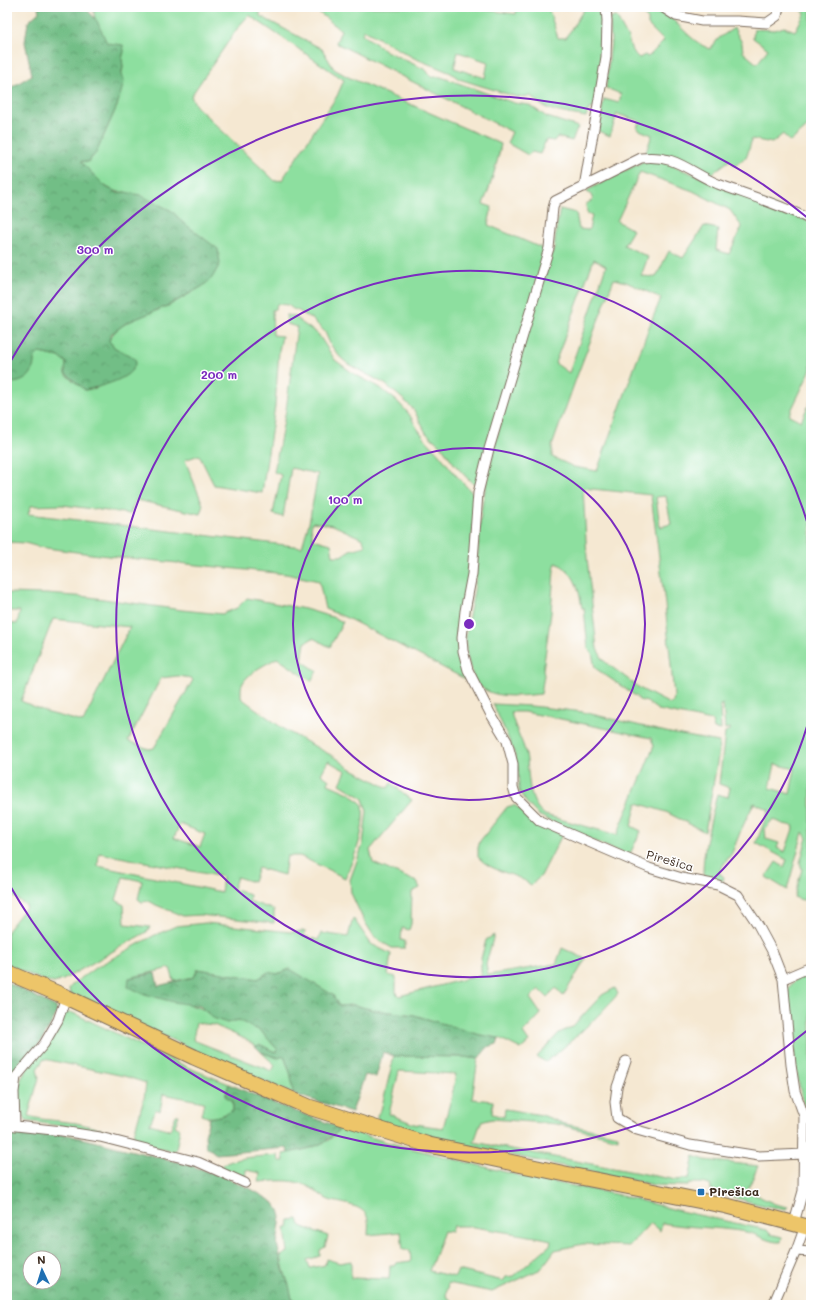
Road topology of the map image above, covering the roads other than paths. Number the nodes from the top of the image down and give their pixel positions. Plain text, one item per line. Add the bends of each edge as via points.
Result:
1 (606, 7) edge
2 (662, 7) edge
3 (779, 7) edge
4 (584, 187) junction
5 (811, 221) edge
6 (811, 966) edge
7 (7, 972) edge
8 (783, 979) junction
9 (66, 997) junction
10 (626, 1061) dead end
11 (11, 1125) edge
12 (804, 1154) junction
13 (245, 1183) dead end
14 (803, 1226) edge
15 (796, 1250) junction
16 (811, 1252) edge
17 (774, 1305) edge

1 - 4 street via 606,57
2 - 3 street via 676,16 702,21 767,22 777,16
4 - 5 street via 641,158 664,158 716,183 797,213
4 - 8 street, Pirešica via 555,201 549,248 489,449 478,493 472,574 462,638 463,651 468,670 507,741 513,764 516,797 540,821 649,868 718,885 738,895 772,951
6 - 8 street
7 - 9 main road
8 - 12 street, Pirešica via 791,1065 795,1091 804,1116
9 - 11 street via 58,1020 44,1044 16,1077
9 - 14 main road via 309,1107 422,1142 727,1206
10 - 12 street via 617,1087 617,1118 636,1130 690,1145 759,1156
11 - 13 street via 100,1137 198,1162
12 - 14 street, Pirešica
14 - 15 street, Pirešica
15 - 16 street
15 - 17 street, Pirešica

